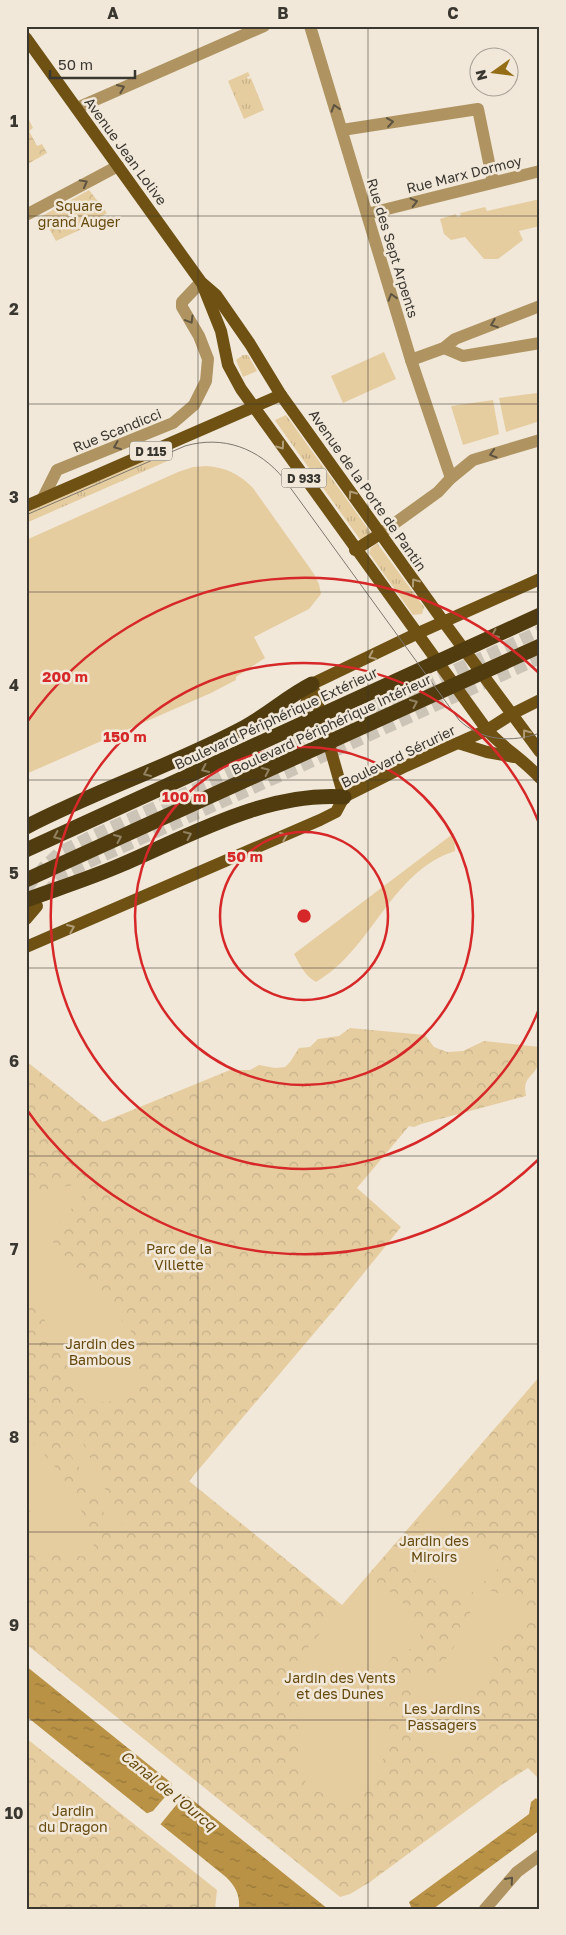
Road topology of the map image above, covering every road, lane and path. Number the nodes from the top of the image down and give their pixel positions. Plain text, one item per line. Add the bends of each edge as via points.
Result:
1 (264, 26) edge
2 (310, 26) edge
3 (26, 38) edge
4 (77, 108) junction
5 (342, 130) junction
6 (118, 166) junction
7 (540, 171) edge
8 (493, 182) junction
9 (367, 214) junction
10 (26, 215) edge
11 (201, 282) junction
12 (540, 306) edge
13 (540, 343) edge
14 (444, 348) junction
15 (411, 360) junction
16 (269, 375) joint
17 (282, 395) junction
18 (253, 407) junction
19 (540, 440) edge
20 (450, 478) junction
21 (43, 498) junction
22 (26, 506) edge
23 (380, 534) junction
24 (356, 550) junction
25 (540, 579) edge
26 (540, 614) edge
27 (443, 621) junction
28 (416, 634) junction
29 (540, 646) edge
30 (312, 684) junction
31 (540, 700) edge
32 (304, 710) dead end
33 (512, 714) junction
34 (486, 730) junction
35 (458, 743) junction
36 (540, 752) edge
37 (519, 758) junction
38 (540, 778) edge
39 (344, 796) junction
40 (26, 827) edge
41 (26, 850) edge
42 (26, 880) edge
43 (31, 903) edge
44 (26, 919) edge
45 (26, 948) edge
46 (540, 1855) edge
47 (485, 1909) edge

4 -> 1 street
5 -> 2 street, Rue des Sept Arpents
3 - 4 main road, Avenue Jean Lolive / D 933
4 - 6 main road, Avenue Jean Lolive / D 933
5 -> 8 street via 478,109
5 - 9 street, Rue des Sept Arpents
10 -> 6 street
6 - 11 main road, Avenue Jean Lolive / D 933
7 - 8 street, Rue Marx Dormoy
9 -> 8 street, Rue Marx Dormoy
15 -> 9 street, Rue des Sept Arpents
11 - 16 main road, Avenue Jean Lolive / D 933 via 216,295
11 - 18 main road, Avenue Jean Lolive / D 933 via 221,331 228,365
11 -> 21 street, Rue Scandicci via 182,302 208,359 206,381 194,405 173,423 57,470
12 -> 14 street via 455,339
13 - 14 street via 463,356
14 - 15 street
15 - 20 street, Rue des Sept Arpents
16 - 17 main road, Avenue de la Porte de Pantin / D 933
17 - 18 main road, D 115
23 -> 17 main road, Avenue de la Porte de Pantin / D 933
18 - 21 main road, D 115
18 -> 24 main road, D 933
19 -> 20 street via 474,460
20 - 23 street via 438,492
21 - 22 main road, D 115
23 - 24 main road
27 -> 23 main road, Avenue de la Porte de Pantin / D 933
24 - 28 main road, D 933
25 - 27 main road
26 -> 41 highway, Boulevard Périphérique Extérieur
27 - 28 main road
27 - 33 main road, D 933
28 -> 30 main road
28 - 34 main road, D 933
42 -> 29 highway, Boulevard Périphérique Intérieur
30 - 32 main road
30 - 39 main road
30 -> 40 highway via 244,728
31 - 33 main road, Boulevard Sérurier
33 - 34 main road, Boulevard Sérurier
36 -> 33 main road
34 - 35 main road, Boulevard Sérurier
34 - 37 main road
35 - 37 main road
35 - 39 main road, Boulevard Sérurier
37 - 38 main road
43 -> 39 highway via 244,812 281,803
45 -> 39 main road, Boulevard Sérurier via 320,820 336,812
43 - 44 main road
47 -> 46 street via 517,1872

